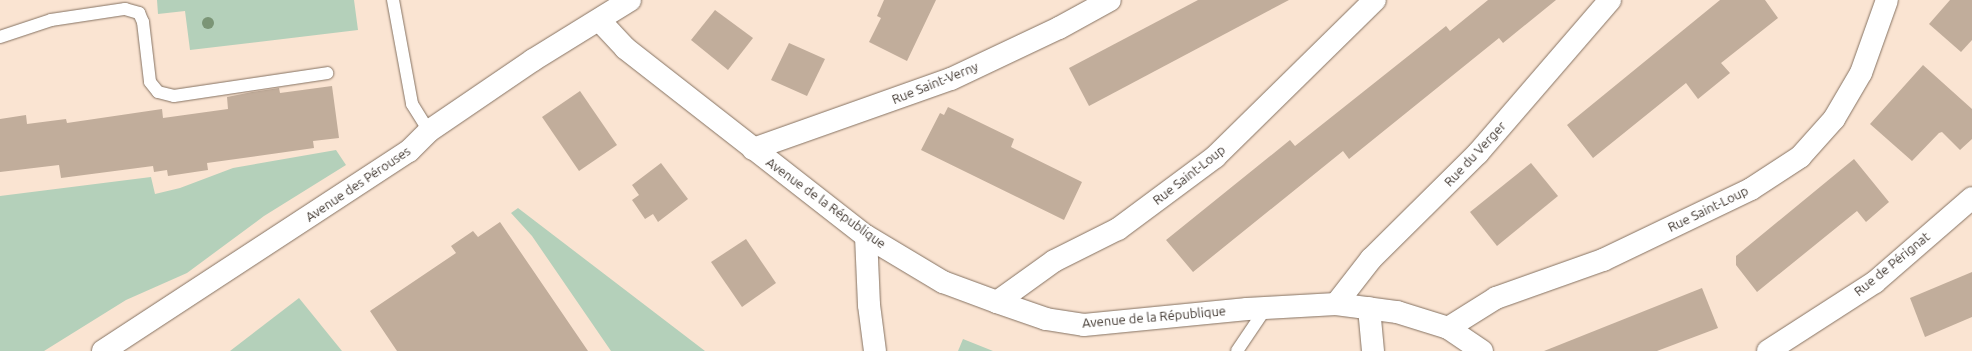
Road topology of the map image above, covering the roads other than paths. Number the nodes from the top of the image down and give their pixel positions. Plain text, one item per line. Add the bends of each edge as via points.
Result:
1 (393, 0) edge
2 (630, 0) edge
3 (1110, 0) edge
4 (1375, 0) edge
5 (1610, 0) edge
6 (1887, 0) edge
7 (600, 21) junction
8 (0, 37) edge
9 (327, 73) dead end
10 (429, 131) junction
11 (753, 149) junction
12 (1972, 198) edge
13 (866, 236) junction
14 (997, 302) junction
15 (1336, 304) junction
16 (1266, 308) junction
17 (1369, 308) junction
18 (1448, 328) junction
19 (103, 351) edge
20 (875, 351) edge
21 (1237, 351) edge
22 (1373, 351) edge
23 (1482, 351) edge
24 (1768, 351) edge

1 - 10 lane via 412,104
2 - 7 street, Avenue des Pérouses
3 - 11 street, Rue Saint-Verny via 1060,28 950,79
4 - 14 street, Rue Saint-Loup via 1215,157 1118,230 1054,261
5 - 15 street, Rue du Verger via 1478,154 1370,259
6 - 18 street, Rue Saint-Loup via 1861,72 1834,119 1800,156 1751,188 1716,206 1603,260 1496,298
7 - 10 street, Avenue des Pérouses via 533,60
7 - 11 street, Avenue de la République via 625,48
8 - 9 lane via 51,20 125,8 139,13 143,22 150,82 158,92 174,96
10 - 19 street, Avenue des Pérouses via 409,151
11 - 13 street, Avenue de la République
12 - 24 street, Rue de Pérignat via 1874,282
13 - 14 street, Avenue de la République via 944,282
13 - 20 street via 869,306
14 - 16 street, Avenue de la République via 1046,319 1084,325
15 - 16 street, Avenue de la République
15 - 17 street, Avenue de la République
16 - 21 lane
17 - 18 street, Avenue de la République via 1397,312
17 - 22 street
18 - 23 street, Avenue de la République

